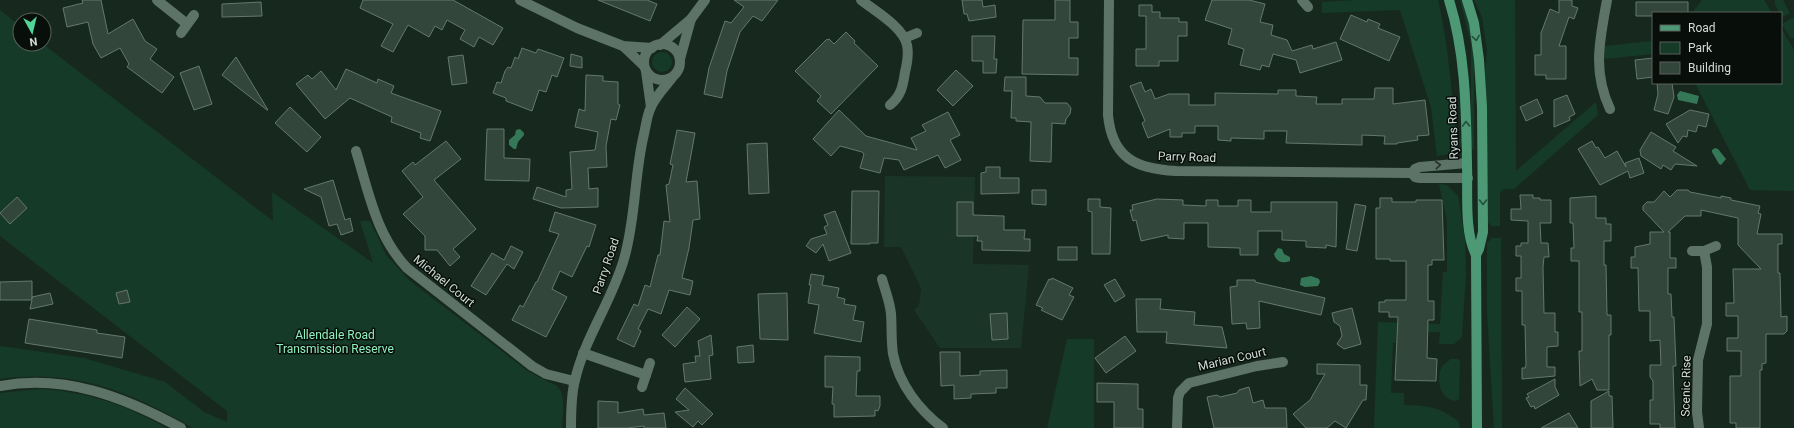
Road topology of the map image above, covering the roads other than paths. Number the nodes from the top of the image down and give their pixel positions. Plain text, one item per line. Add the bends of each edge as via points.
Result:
1 (156, 0) edge
2 (520, 0) edge
3 (704, 0) edge
4 (861, 0) edge
5 (1109, 0) edge
6 (1449, 0) edge
7 (1467, 0) edge
8 (1607, 0) edge
9 (194, 15) dead end
10 (691, 19) junction
11 (187, 24) junction
12 (181, 32) dead end
13 (917, 33) dead end
14 (905, 38) junction
15 (623, 46) junction
16 (656, 46) junction
17 (680, 59) junction
18 (645, 68) junction
19 (672, 78) junction
20 (890, 105) dead end
21 (651, 107) junction
22 (1610, 109) dead end
23 (356, 151) dead end
24 (1467, 163) junction
25 (1483, 163) junction
26 (1412, 173) junction
27 (1468, 178) junction
28 (1483, 178) junction
29 (1716, 246) dead end
30 (1692, 250) dead end
31 (1704, 251) junction
32 (1476, 255) junction
33 (882, 278) dead end
34 (583, 353) junction
35 (1283, 362) dead end
36 (650, 363) dead end
37 (646, 375) junction
38 (574, 381) junction
39 (0, 386) edge
40 (642, 387) dead end
41 (181, 428) edge
42 (571, 428) edge
43 (943, 428) edge
44 (1177, 428) edge
45 (1477, 428) edge
46 (1699, 428) edge

1 - 11 street
2 - 15 street
3 - 10 street
4 - 14 street
5 - 26 street, Parry Road via 1109,127 1118,147 1134,162 1163,170
24 -> 6 main road, Ryans Road via 1462,60 1458,30
7 -> 25 main road, Ryans Road via 1474,23 1479,60
8 - 22 street via 1598,65 1601,85
9 - 11 street
10 - 16 street
10 - 17 street
11 - 12 street
13 - 14 street
14 - 20 street via 908,54 904,82 899,96
15 - 16 street
15 - 18 street
16 - 17 street via 671,47
16 - 18 street via 646,55
17 - 19 street via 679,70
18 - 19 street via 655,79 661,81
18 - 21 street, Parry Road
19 - 21 street, Parry Road
21 - 34 street, Parry Road via 642,144 632,222 624,259 611,295
23 - 38 street, Michael Court via 378,224 390,248 407,268 532,366 546,374
24 - 25 main road, Parry Road
26 -> 24 street, Parry Road via 1420,167
24 - 27 main road, Ryans Road
25 - 28 main road, Ryans Road
26 - 27 street, Parry Road via 1420,178
27 - 28 main road, Parry Road
27 - 32 main road, Ryans Road via 1469,232
28 -> 32 main road, Ryans Road via 1483,232
29 - 31 street
30 - 31 street
31 - 46 street, Scenic Rise via 1708,267 1708,324 1698,360
32 - 45 main road, Ryans Road
33 - 43 street via 889,304 893,355 897,368 912,397 922,410
34 - 37 street
34 - 38 street, Parry Road
35 - 44 street, Marian Court via 1189,383 1178,398
36 - 37 street
37 - 40 street
38 - 42 street, Parry Road
39 - 41 street via 40,383 90,389 141,407

